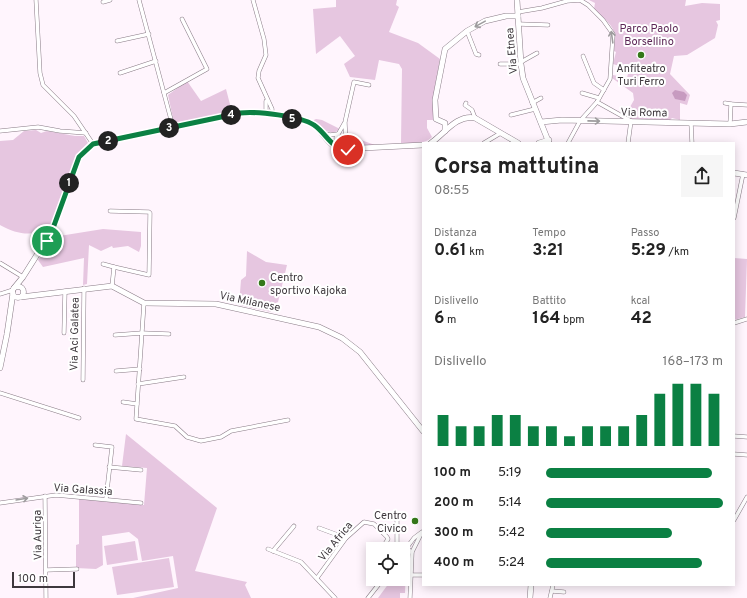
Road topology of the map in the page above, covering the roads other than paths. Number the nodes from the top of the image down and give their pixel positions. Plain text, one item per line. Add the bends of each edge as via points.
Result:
1 (36, 0) edge
2 (110, 0) edge
3 (139, 0) edge
4 (253, 0) edge
5 (517, 0) edge
6 (103, 2) dead end
7 (518, 14) junction
8 (182, 19) dead end
9 (519, 24) junction
10 (548, 25) dead end
11 (467, 31) junction
12 (149, 34) junction
13 (117, 41) dead end
14 (537, 52) dead end
15 (479, 55) dead end
16 (583, 56) dead end
17 (156, 61) junction
18 (520, 63) junction
19 (500, 64) dead end
20 (120, 73) dead end
21 (369, 85) dead end
22 (604, 90) junction
23 (164, 93) junction
24 (582, 93) dead end
25 (541, 98) dead end
26 (599, 98) junction
27 (597, 102) junction
28 (466, 103) dead end
29 (532, 103) junction
30 (724, 103) dead end
31 (731, 104) junction
32 (747, 105) edge
33 (535, 109) junction
34 (269, 113) junction
35 (511, 115) dead end
36 (475, 118) junction
37 (625, 119) junction
38 (458, 121) junction
39 (580, 121) junction
40 (631, 121) junction
41 (747, 121) edge
42 (345, 122) junction
43 (444, 122) junction
44 (541, 122) junction
45 (691, 123) junction
46 (730, 124) junction
47 (173, 127) junction
48 (0, 131) edge
49 (445, 131) junction
50 (86, 133) junction
51 (322, 133) junction
52 (339, 134) junction
53 (499, 134) junction
54 (345, 136) junction
55 (432, 142) edge
56 (486, 142) edge
57 (516, 142) edge
58 (549, 142) edge
59 (569, 142) edge
60 (628, 142) edge
61 (692, 142) edge
62 (93, 144) junction
63 (422, 145) edge
64 (339, 149) junction
65 (364, 149) junction
66 (735, 173) edge
67 (745, 175) edge
68 (110, 211) dead end
69 (735, 214) edge
70 (0, 263) edge
71 (103, 264) dead end
72 (114, 267) junction
73 (23, 277) junction
74 (112, 286) junction
75 (84, 288) junction
76 (13, 290) junction
77 (23, 290) junction
78 (65, 290) junction
79 (0, 294) edge
80 (32, 295) junction
81 (20, 297) junction
82 (144, 303) junction
83 (11, 311) junction
84 (747, 319) edge
85 (735, 322) edge
86 (0, 333) edge
87 (64, 333) dead end
88 (142, 333) junction
89 (8, 334) junction
90 (169, 334) dead end
91 (115, 335) dead end
92 (0, 367) edge
93 (140, 369) junction
94 (116, 371) dead end
95 (184, 376) dead end
96 (82, 380) dead end
97 (138, 384) junction
98 (0, 394) edge
99 (123, 402) dead end
100 (137, 404) junction
101 (79, 418) dead end
102 (288, 420) dead end
103 (422, 430) edge
104 (735, 436) edge
105 (747, 437) edge
106 (95, 445) dead end
107 (735, 454) edge
108 (747, 455) edge
109 (109, 467) junction
110 (141, 470) dead end
111 (44, 496) junction
112 (747, 497) edge
113 (106, 499) junction
114 (0, 503) edge
115 (141, 503) dead end
116 (397, 516) dead end
117 (735, 518) edge
118 (294, 526) dead end
119 (319, 528) dead end
120 (346, 538) junction
121 (386, 542) edge
122 (397, 542) edge
123 (410, 543) edge
124 (268, 549) dead end
125 (273, 551) junction
126 (410, 552) edge
127 (412, 555) junction
128 (78, 569) dead end
129 (46, 570) junction
130 (410, 574) joint
131 (422, 575) edge
132 (317, 578) junction
133 (377, 586) edge
134 (410, 586) edge
135 (531, 586) edge
136 (553, 586) edge
137 (552, 591) junction
138 (564, 592) dead end
139 (46, 598) edge
140 (335, 598) edge
141 (368, 598) edge
142 (410, 598) edge
143 (530, 598) edge
144 (550, 598) edge

1 - 50 street via 40,73 43,85 74,116
2 - 6 street
3 - 12 street
4 - 34 street via 265,44 265,59 258,75
5 - 7 main road, Via Etnea
7 - 9 main road, Via Etnea
7 -> 11 main road via 494,18
22 -> 7 street via 610,76 613,34 609,26 588,5 580,0 567,1
8 - 23 street via 208,69
9 - 10 street
9 - 18 main road, Via Etnea
11 - 15 street via 471,45
11 - 43 main road via 445,49 435,100 436,119
12 - 13 street
12 - 17 street
14 - 18 street
16 - 22 street via 594,84
17 - 20 street
17 - 23 street
18 - 19 street
18 - 29 main road, Via Etnea
21 - 42 street via 354,82
22 - 26 street
23 - 47 street
24 - 26 street
25 - 29 street
26 - 27 street
27 - 37 street
27 - 39 street
28 - 36 street
29 - 33 main road, Via Etnea
30 - 31 street
31 - 32 street
31 - 46 street
33 - 35 street
33 - 44 main road, Via Etnea
34 - 47 main road via 240,113
34 - 51 main road via 313,124
36 - 38 main road via 467,117
36 - 53 main road
39 -> 37 main road, Via Roma
37 - 40 main road, Via Roma
38 - 43 main road
38 - 49 main road
39 - 44 main road, Via Roma
39 - 59 street
40 - 45 main road, Via Roma
40 - 60 street
41 - 46 main road, Via Roma
42 - 52 street
42 - 54 street
43 - 49 main road
44 - 58 main road, Via Etnea
45 - 46 main road, Via Roma
45 - 61 street
47 - 62 main road
48 - 50 street via 38,127
49 - 55 main road
50 - 62 street
51 - 52 street
51 - 64 main road
52 - 64 street via 336,140
53 - 56 street
53 - 57 main road
54 - 64 street via 344,144
54 - 65 street via 350,144
62 - 73 main road via 79,157 52,231
63 - 65 main road
64 - 65 main road
66 - 67 main road
67 - 69 street
68 - 72 street via 150,213 149,275
70 - 73 street
71 - 72 street
72 - 74 street
73 - 76 main road
73 - 77 main road
74 - 75 main road
74 - 82 main road, Via Milanese
75 - 78 main road
75 - 96 street, Via Aci Galatea
76 - 77 main road via 18,287
76 - 79 street
76 - 81 main road via 15,296
76 - 83 main road
77 - 80 main road
77 - 81 main road
78 - 80 main road
78 - 87 street
80 - 81 main road
81 - 83 main road
82 - 88 street
82 - 103 main road, Via Milanese via 216,304 304,322 331,332 360,352
83 - 89 main road
84 - 85 street
86 - 89 main road
88 - 90 street
88 - 91 street
88 - 93 street
89 - 92 main road
93 - 94 street
93 - 97 street
95 - 97 street
97 - 100 street
98 - 101 street
99 - 100 street
100 - 102 street via 136,419 175,426 187,438 197,441 221,437 231,431
104 - 105 street
106 - 109 street via 112,447
107 - 108 street
109 - 110 street
109 - 113 street
111 - 113 street, Via Galassia
114 -> 111 street, Via Galassia
111 - 129 street, Via Auriga
112 - 117 street
113 - 115 street, Via Galassia
116 - 122 street
118 - 125 street
119 - 120 street
120 - 121 street, Via Africa via 361,524 367,522 376,525 387,537
120 - 132 street, Via Africa
123 - 127 street via 422,532
124 - 125 street
125 - 132 street via 301,562
126 - 127 street
127 - 130 street
128 - 129 street
129 - 139 street, Via Auriga
130 - 131 street
132 - 140 street
133 - 141 street
134 - 142 street
135 - 143 main road
136 - 137 street
137 - 138 street
137 - 144 street

